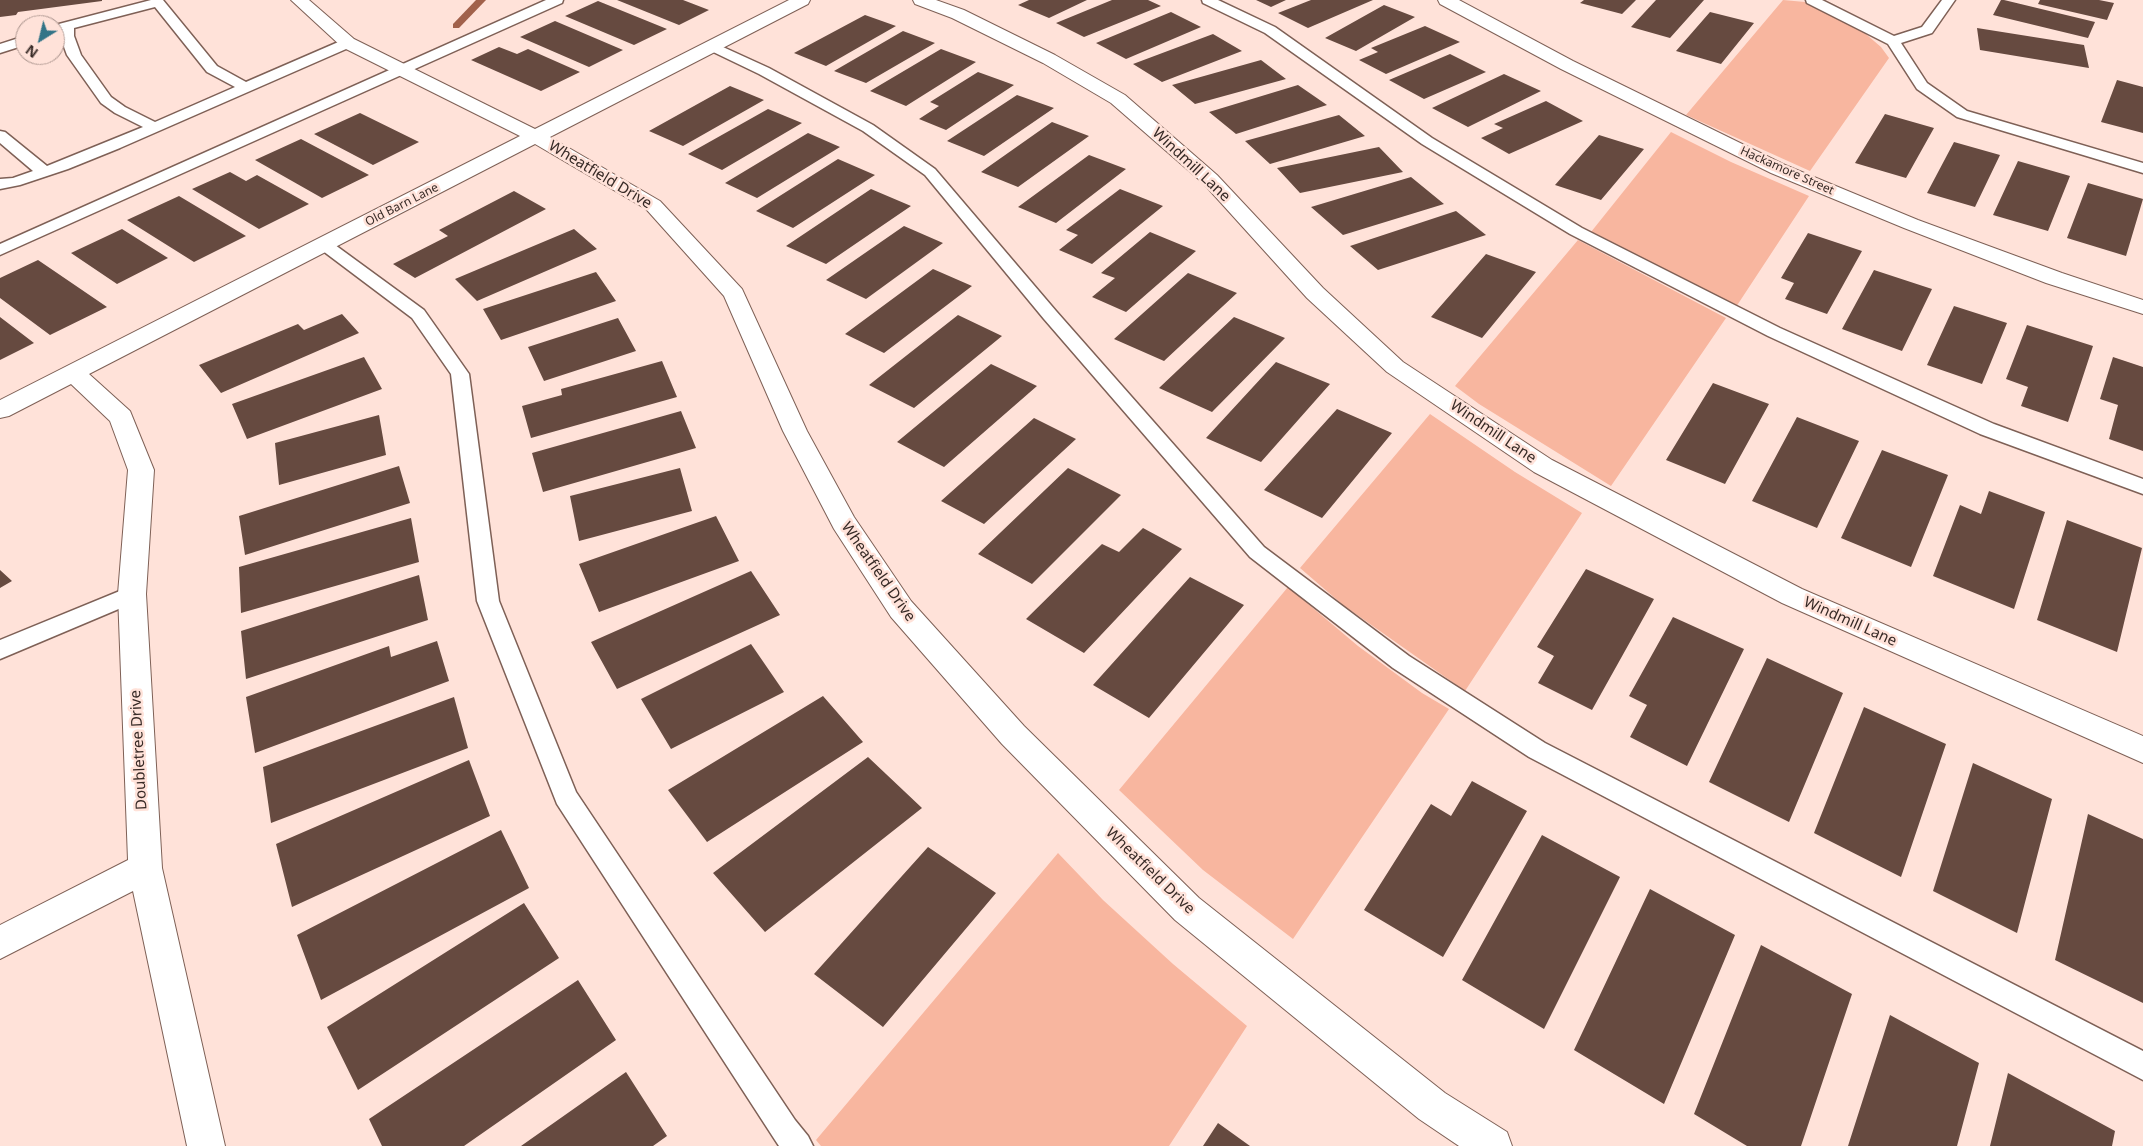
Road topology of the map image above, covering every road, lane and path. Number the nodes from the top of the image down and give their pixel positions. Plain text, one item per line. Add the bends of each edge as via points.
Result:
1 (299, 0) edge
2 (557, 0) edge
3 (802, 0) edge
4 (921, 0) edge
5 (1208, 0) edge
6 (1446, 0) edge
7 (1812, 0) edge
8 (1949, 0) edge
9 (158, 1) edge
10 (65, 26) edge
11 (65, 32) edge
12 (1893, 41) junction
13 (348, 43) junction
14 (15, 44) edge
15 (712, 46) junction
16 (0, 49) edge
17 (401, 70) junction
18 (246, 88) junction
19 (155, 128) junction
20 (0, 134) edge
21 (536, 137) junction
22 (2143, 168) edge
23 (44, 172) junction
24 (0, 184) edge
25 (325, 245) junction
26 (0, 250) edge
27 (2143, 307) edge
28 (74, 372) junction
29 (0, 410) edge
30 (2143, 487) edge
31 (132, 594) junction
32 (0, 650) edge
33 (2143, 750) edge
34 (145, 868) junction
35 (0, 943) edge
36 (2143, 1066) edge
37 (206, 1146) edge
38 (798, 1146) edge
39 (1493, 1146) edge

1 - 13 street, Wheatfield Drive
2 - 17 lane
3 - 15 street, Old Barn Lane
4 - 33 street, Windmill Lane via 958,14 1049,59 1118,99 1210,179 1315,293 1395,367 1543,466 1792,596
5 - 30 lane via 1270,30 1428,141 1576,231 1774,332 1987,428
6 - 27 street, Hackamore Street via 1567,65 1778,169 1929,231
7 - 12 lane
8 - 12 lane via 1927,30
9 - 10 lane
9 - 18 lane via 212,69
11 - 19 lane via 74,55 106,100
12 - 22 lane via 1922,86 1962,114
13 - 17 street, Wheatfield Drive
13 - 18 lane
14 - 16 lane
15 - 21 street, Old Barn Lane
15 - 36 lane via 868,128 930,172 1257,552 1401,662 1537,750
17 - 21 street, Wheatfield Drive
17 - 26 lane
18 - 19 lane
19 - 23 lane
20 - 23 lane
21 - 25 street, Old Barn Lane
21 - 39 street, Wheatfield Drive via 653,205 734,294 795,431 843,522 901,609 1013,735 1188,909 1432,1106
23 - 24 lane
25 - 28 street, Old Barn Lane
25 - 38 lane via 418,314 460,374 488,601 566,797
28 - 29 street, Old Barn Lane
28 - 31 street, Doubletree Drive via 121,417 141,470
31 - 32 lane
31 - 34 street, Doubletree Drive
34 - 35 street
34 - 37 street, Doubletree Drive

